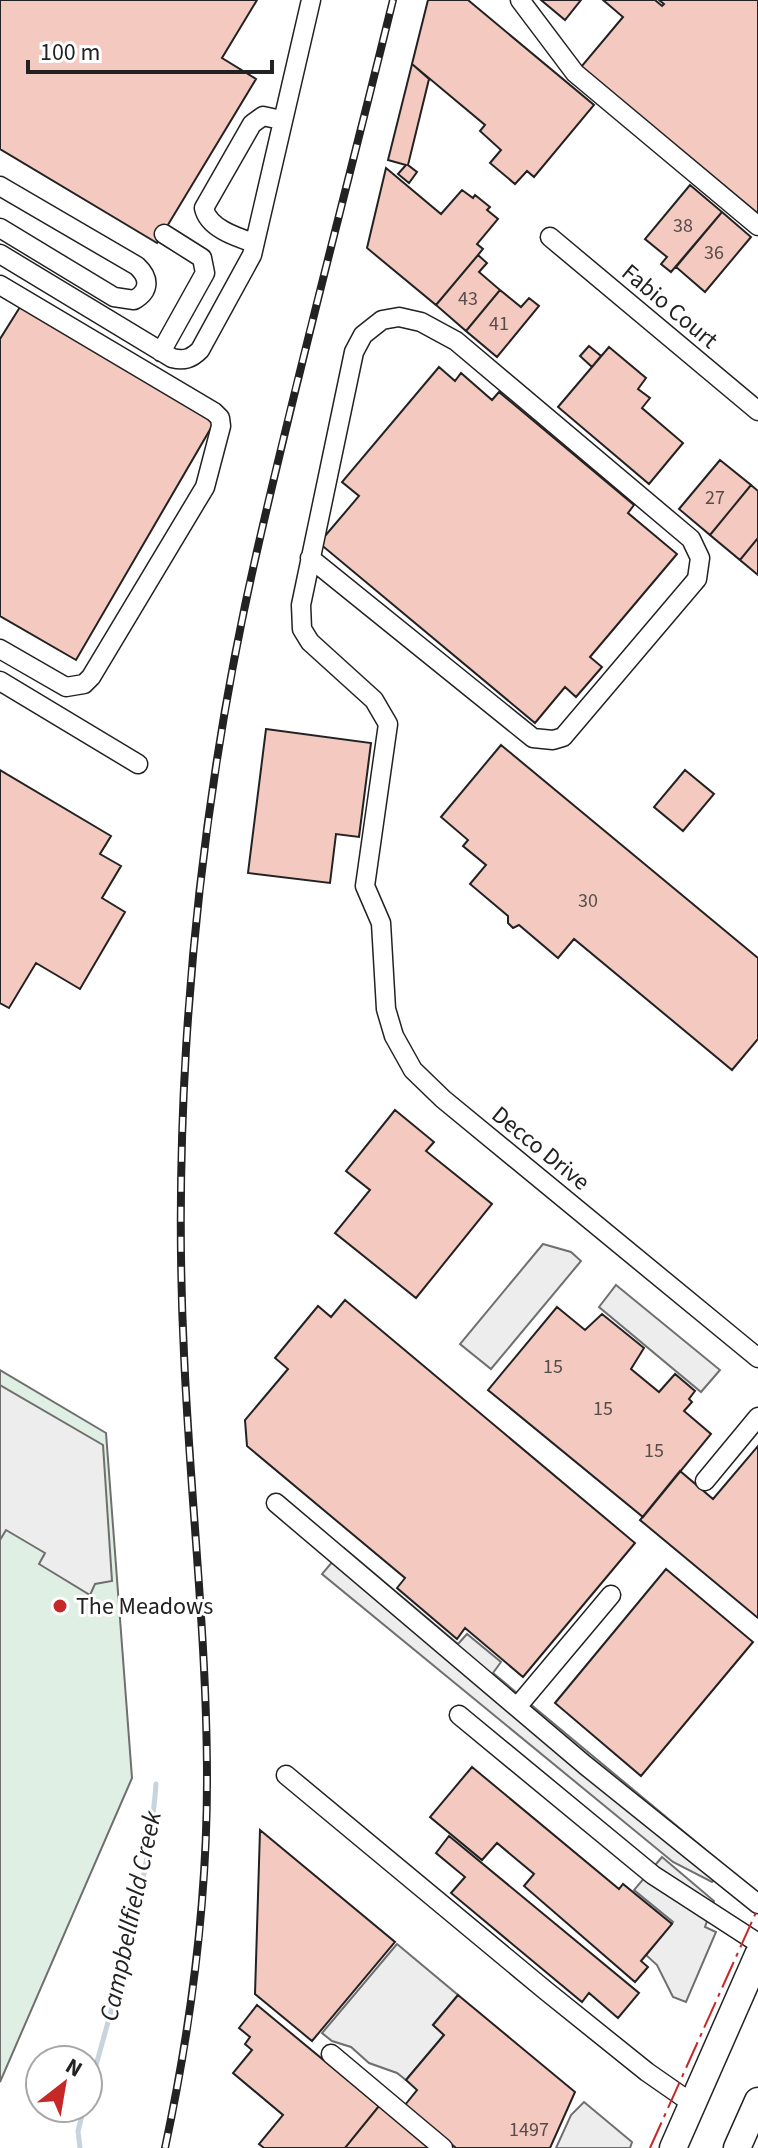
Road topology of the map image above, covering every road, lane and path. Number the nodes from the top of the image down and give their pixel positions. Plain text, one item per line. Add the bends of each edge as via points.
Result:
1 (311, 0) edge
2 (520, 0) edge
3 (281, 120) junction
4 (0, 186) edge
5 (758, 226) edge
6 (0, 228) edge
7 (164, 234) dead end
8 (550, 237) dead end
9 (254, 243) junction
10 (0, 254) edge
11 (0, 285) edge
12 (161, 352) junction
13 (758, 411) edge
14 (310, 558) junction
15 (0, 649) edge
16 (0, 681) edge
17 (138, 764) dead end
18 (758, 1358) edge
19 (758, 1417) edge
20 (705, 1481) dead end
21 (276, 1503) dead end
22 (611, 1595) dead end
23 (517, 1707) junction
24 (459, 1715) dead end
25 (286, 1775) dead end
26 (758, 1904) edge
27 (758, 1943) edge
28 (758, 1955) edge
29 (331, 2054) dead end
30 (758, 2101) edge
31 (693, 2104) junction
32 (443, 2148) edge
33 (673, 2148) edge
34 (737, 2148) edge

1 - 3 street
2 - 5 street via 575,73
3 - 9 street
3 - 9 street via 263,116 252,124 204,208 210,221
4 - 6 street via 137,266 146,288 134,300 114,297
7 - 12 street via 202,258 205,273
8 - 13 street, Fabio Court
9 - 12 street via 248,265 200,350 182,361
10 - 12 street
11 - 15 street via 214,412 221,426 205,487 91,677 66,687
14 - 14 street via 533,738 553,740 563,737 697,579 700,558 691,539 456,341 399,317 382,320 363,335 354,352
14 - 18 street, Decco Drive via 302,629 374,700 388,724 365,886 381,923 386,1009 413,1070
16 - 17 street
19 - 20 street
21 - 23 street
22 - 23 street
23 - 26 street
24 - 27 street via 653,1875
25 - 31 street via 545,1990
28 - 31 highway
29 - 32 street
30 - 34 highway
31 - 33 highway

